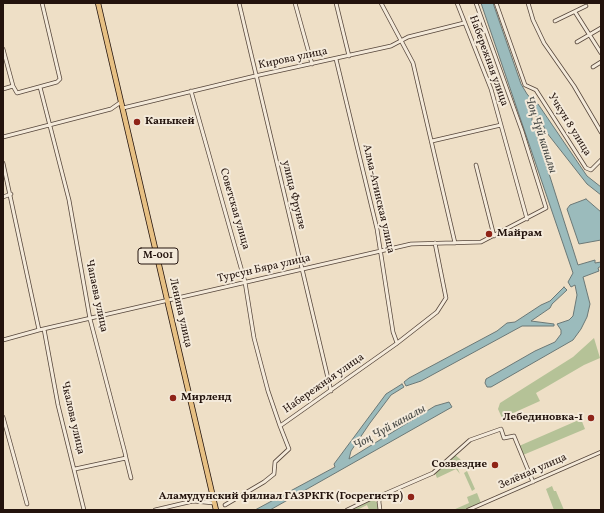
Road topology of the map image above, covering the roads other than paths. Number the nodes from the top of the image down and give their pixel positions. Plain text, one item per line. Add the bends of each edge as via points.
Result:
1 (42, 3) edge
2 (98, 3) edge
3 (239, 3) edge
4 (295, 3) edge
5 (336, 3) edge
6 (381, 3) edge
7 (457, 3) edge
8 (476, 3) edge
9 (496, 3) edge
10 (528, 3) edge
11 (586, 6) dead end
12 (575, 12) junction
13 (555, 22) dead end
14 (464, 23) junction
15 (601, 28) edge
16 (590, 34) junction
17 (401, 42) junction
18 (577, 42) dead end
19 (3, 48) edge
20 (601, 53) edge
21 (349, 56) junction
22 (336, 59) junction
23 (601, 62) edge
24 (312, 64) junction
25 (593, 67) dead end
26 (255, 76) junction
27 (12, 86) junction
28 (40, 87) junction
29 (3, 89) edge
30 (191, 91) junction
31 (122, 102) junction
32 (123, 108) junction
33 (501, 125) junction
34 (50, 126) junction
35 (601, 132) edge
36 (3, 137) edge
37 (432, 141) junction
38 (601, 160) edge
39 (3, 162) edge
40 (476, 165) dead end
41 (11, 194) junction
42 (3, 196) edge
43 (527, 219) junction
44 (494, 236) junction
45 (435, 243) junction
46 (455, 243) junction
47 (381, 251) junction
48 (302, 268) junction
49 (245, 282) junction
50 (168, 300) junction
51 (90, 319) junction
52 (44, 329) junction
53 (39, 330) junction
54 (3, 340) edge
55 (397, 343) junction
56 (331, 391) junction
57 (3, 417) edge
58 (280, 426) junction
59 (601, 452) edge
60 (126, 458) junction
61 (75, 469) junction
62 (131, 478) dead end
63 (533, 482) junction
64 (378, 496) junction
65 (27, 504) dead end
66 (225, 505) dead end
67 (215, 508) edge
68 (473, 509) edge
69 (84, 510) edge
70 (155, 510) edge
71 (347, 510) edge
72 (380, 510) edge
73 (468, 510) edge

1 - 28 street via 60,76 57,82
2 - 31 main road, Ленина улица / М-001
3 - 26 street, улица Фрунзе
4 - 24 street
5 - 21 street
6 - 17 street
7 - 14 street, Набережная улица
8 - 43 street, Турсун Бяра улица via 546,208
9 - 38 street, Учкун 8 улица via 525,85 536,90 582,163 591,170
10 - 35 street via 544,43 574,86
11 - 12 street
12 - 13 street
12 - 16 street
14 - 17 street, Кирова улица
14 - 33 street, Набережная улица via 491,89
15 - 16 street
16 - 18 street
16 - 20 street
17 - 21 street, Кирова улица
17 - 37 street via 413,63
19 - 27 street
21 - 22 street, Кирова улица
22 - 24 street, Кирова улица
22 - 47 street, Алма-Атинская улица
23 - 25 street
24 - 26 street, Кирова улица
26 - 30 street, Кирова улица
26 - 48 street, улица Фрунзе
27 - 28 street via 17,93
27 - 29 street
28 - 34 street, Чапаева улица
30 - 32 street, Кирова улица
30 - 49 street, Советская улица
31 - 32 main road, Ленина улица / М-001
31 - 34 street via 111,109
32 - 50 main road, Ленина улица / М-001
33 - 37 street
33 - 43 street, Набережная улица
34 - 36 street
34 - 51 street, Чапаева улица via 69,200
37 - 46 street
39 - 41 street
40 - 44 street
41 - 42 street
41 - 53 street
43 - 44 street, Турсун Бяра улица
44 - 46 street, Турсун Бяра улица via 481,242
45 - 46 street, Турсун Бяра улица
45 - 47 street, Турсун Бяра улица via 411,244
45 - 55 street, Набережная улица via 446,298 437,312
47 - 48 street, Турсун Бяра улица
47 - 55 street, Алма-Атинская улица
48 - 49 street, Турсун Бяра улица
48 - 56 street, улица Фрунзе
49 - 50 street, Турсун Бяра улица
49 - 58 street, Советская улица via 254,338
50 - 51 street, Турсун Бяра улица
50 - 67 main road, Ленина улица / М-001
51 - 52 street, Турсун Бяра улица
51 - 60 street, Чапаева улица
52 - 53 street, Турсун Бяра улица
52 - 61 street, Чкалова улица via 58,405
53 - 54 street, Турсун Бяра улица
55 - 56 street, Набережная улица
56 - 58 street, Набережная улица
57 - 65 street
58 - 66 street, Набережная улица via 289,449 275,462 274,474
59 - 63 street, Зелёная улица
60 - 61 street
60 - 62 street, Чапаева улица
61 - 69 street, Чкалова улица
63 - 64 street via 514,436 504,438 501,429 470,440 433,473
63 - 68 street, Зелёная улица
64 - 71 street
64 - 72 street
67 - 70 street via 193,501
68 - 73 street, Зелёная улица

